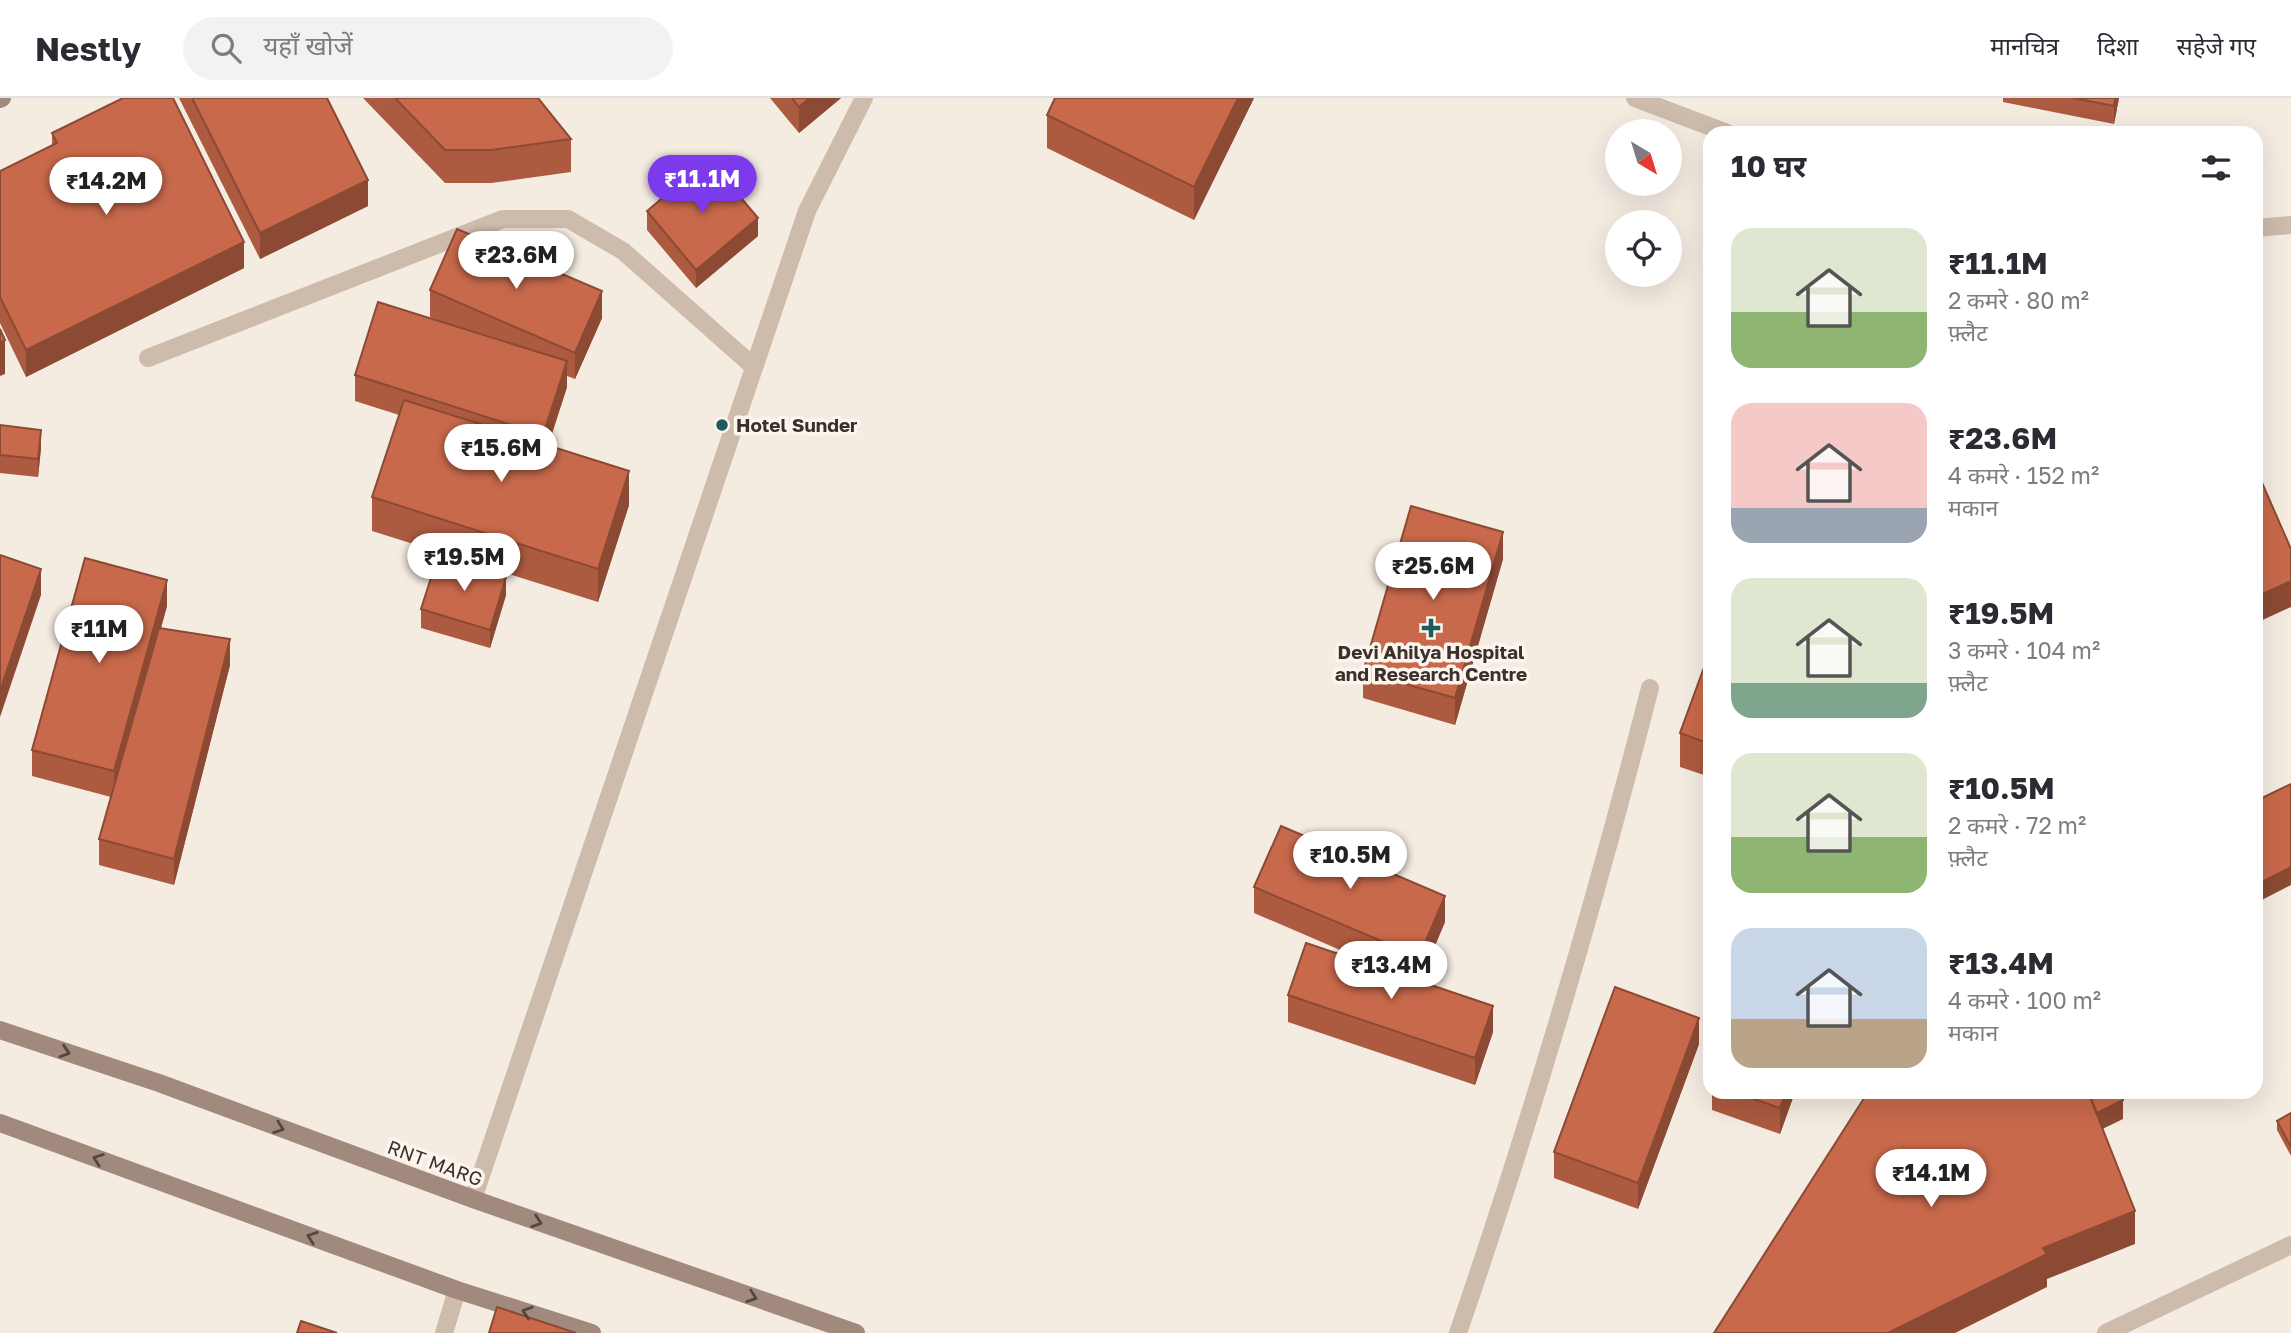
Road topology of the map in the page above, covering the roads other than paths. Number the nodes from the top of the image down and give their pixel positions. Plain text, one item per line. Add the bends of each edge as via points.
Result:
1 (864, 98) edge
2 (1635, 98) edge
3 (1709, 126) edge
4 (2291, 225) edge
5 (2263, 227) edge
6 (148, 358) dead end
7 (754, 367) junction
8 (1650, 688) dead end
9 (0, 1030) edge
10 (0, 1123) edge
11 (473, 1199) junction
12 (2291, 1245) edge
13 (457, 1290) junction
14 (444, 1333) edge
15 (592, 1333) edge
16 (856, 1333) edge
17 (1458, 1333) edge
18 (2106, 1333) edge

1 - 7 street via 807,211
2 - 3 street
4 - 5 street
6 - 7 street via 503,219 568,219 623,251
7 - 11 street
8 - 17 street via 1570,983
9 -> 11 main road, RNT MARG via 159,1083
13 -> 10 main road
11 -> 16 main road, RNT MARG
12 - 18 street
13 - 14 street
15 -> 13 main road

